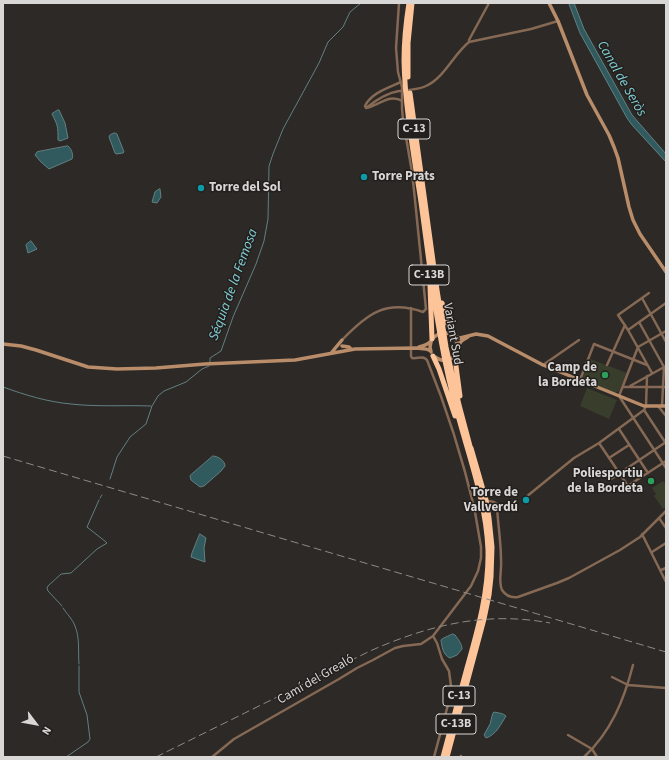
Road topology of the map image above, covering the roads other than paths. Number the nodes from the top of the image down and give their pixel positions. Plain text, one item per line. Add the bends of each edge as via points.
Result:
1 (399, 3) edge
2 (409, 3) edge
3 (412, 3) edge
4 (489, 3) edge
5 (549, 3) edge
6 (558, 21) junction
7 (470, 42) junction
8 (400, 82) junction
9 (402, 101) junction
10 (366, 108) junction
11 (422, 212) junction
12 (428, 230) junction
13 (666, 272) edge
14 (649, 293) dead end
15 (642, 298) junction
16 (666, 303) edge
17 (411, 308) junction
18 (650, 313) junction
19 (639, 322) junction
20 (625, 325) junction
21 (628, 330) junction
22 (666, 331) edge
23 (442, 333) junction
24 (478, 334) junction
25 (662, 334) junction
26 (454, 337) junction
27 (490, 337) junction
28 (466, 338) junction
29 (342, 340) joint
30 (579, 340) dead end
31 (431, 341) junction
32 (649, 341) junction
33 (666, 342) edge
34 (3, 344) edge
35 (339, 346) junction
36 (458, 347) junction
37 (638, 347) junction
38 (416, 348) junction
39 (351, 349) junction
40 (340, 351) junction
41 (613, 352) junction
42 (331, 353) junction
43 (456, 353) junction
44 (432, 354) junction
45 (633, 360) junction
46 (447, 361) junction
47 (542, 364) junction
48 (607, 365) dead end
49 (648, 365) junction
50 (665, 366) edge
51 (652, 373) junction
52 (647, 376) junction
53 (580, 380) junction
54 (629, 386) junction
55 (623, 387) junction
56 (646, 387) junction
57 (664, 387) edge
58 (619, 396) junction
59 (626, 399) junction
60 (624, 404) junction
61 (662, 406) edge
62 (645, 408) junction
63 (666, 416) edge
64 (633, 418) junction
65 (619, 429) junction
66 (666, 442) edge
67 (599, 444) junction
68 (629, 445) junction
69 (471, 450) junction
70 (654, 450) junction
71 (609, 458) junction
72 (639, 460) junction
73 (666, 460) edge
74 (663, 463) junction
75 (666, 468) edge
76 (619, 473) junction
77 (648, 473) junction
78 (611, 478) dead end
79 (628, 486) junction
80 (620, 491) dead end
81 (479, 492) junction
82 (526, 497) dead end
83 (488, 501) dead end
84 (480, 505) dead end
85 (475, 511) junction
86 (666, 511) edge
87 (659, 518) junction
88 (666, 528) edge
89 (642, 533) junction
90 (666, 543) edge
91 (652, 552) junction
92 (666, 568) edge
93 (661, 570) junction
94 (666, 582) edge
95 (487, 595) junction
96 (478, 633) junction
97 (434, 635) junction
98 (633, 665) dead end
99 (612, 677) dead end
100 (628, 685) junction
101 (666, 688) edge
102 (568, 736) dead end
103 (592, 749) junction
104 (212, 757) edge
105 (434, 757) edge
106 (443, 757) edge
107 (448, 757) edge
108 (584, 757) edge
109 (597, 757) edge

1 - 8 street via 396,48
2 - 11 highway, Variant Sud / C-13 via 404,42 404,72
3 - 12 highway, C-13 via 408,38 408,82
4 - 7 street via 472,32
5 - 6 main road
6 - 7 street
6 - 13 main road via 583,88 614,147 633,220
7 - 10 street via 431,83 424,87 382,96
8 - 9 street
8 - 10 street via 383,89 366,104
9 - 10 street via 398,98 391,99
9 - 17 street via 426,301 424,311
11 - 23 highway, Variant Sud / C-13
11 - 31 highway, C-13B via 430,288
12 - 23 highway, Variant Sud / C-13
12 - 26 highway, C-13B via 444,313
14 - 15 street
15 - 18 street
15 - 20 street via 618,315
16 - 18 street
17 - 29 street via 392,307 371,314
17 - 85 street via 411,356 414,359 422,357 427,360 445,406
18 - 19 street
18 - 25 street
19 - 21 street
19 - 32 street
20 - 21 street
20 - 41 street
21 - 37 street
22 - 25 street
23 - 46 highway, Variant Sud / C-13
24 - 26 main road
24 - 27 main road
24 - 28 main road
25 - 32 street
25 - 33 street
26 - 31 main road via 443,333 436,335
26 - 36 main road
27 - 28 main road
27 - 47 main road
28 - 36 main road
29 - 35 main road
30 - 47 street
31 - 38 main road
31 - 44 main road
32 - 37 street
32 - 50 street
34 - 42 main road via 21,346 88,367 104,369 295,360
35 - 39 main road
35 - 40 main road
35 - 42 main road
36 - 43 main road
37 - 45 street
37 - 49 street
38 - 39 main road
38 - 44 main road via 426,349
39 - 40 main road
40 - 42 main road
41 - 45 street
41 - 48 street
41 - 53 street via 594,344
43 - 44 main road via 444,361 438,360
43 - 69 highway via 458,387
44 - 81 highway via 441,374
45 - 49 street
45 - 55 street
46 - 69 highway, Variant Sud / C-13
46 - 81 highway, Variant Sud / C-13 via 458,416
47 - 53 main road
49 - 51 street
50 - 51 street
50 - 57 street
51 - 52 street
52 - 54 street
52 - 56 street
53 - 58 main road
54 - 55 street
54 - 56 street
55 - 58 street
56 - 57 street
56 - 62 street
57 - 61 street
58 - 59 main road
58 - 60 street
59 - 60 street
59 - 62 main road
60 - 64 street
61 - 62 main road
61 - 63 street
62 - 64 street
62 - 66 street
64 - 65 street
64 - 70 street
65 - 67 street
65 - 68 street
66 - 70 street
67 - 71 street
67 - 82 street via 574,458
68 - 71 street
68 - 72 street
69 - 95 highway, C-13 via 486,500 490,529 492,562
70 - 72 street
70 - 74 street
71 - 76 street
72 - 76 street
72 - 77 street
73 - 74 street
74 - 75 street
74 - 77 street
76 - 78 street
76 - 79 street
77 - 79 street
79 - 80 street
81 - 95 highway, Variant Sud / C-13 via 487,542
83 - 89 street via 494,502 498,507 501,586 503,592 513,598 569,578 620,550
84 - 85 street
85 - 97 street via 481,543 477,573 464,596
86 - 87 street
87 - 88 street
87 - 89 street
89 - 91 street
90 - 91 street
91 - 93 street
92 - 93 street
93 - 94 street
95 - 96 highway, C-13
96 - 106 highway, C-13
96 - 107 highway, C-13
97 - 104 street, Camí del Grealó via 418,644 395,648 357,668 234,739
97 - 105 street via 449,671 451,686 450,701
98 - 100 street
99 - 100 street
100 - 101 street
100 - 103 street via 614,719
102 - 103 street
103 - 108 street
103 - 109 street

